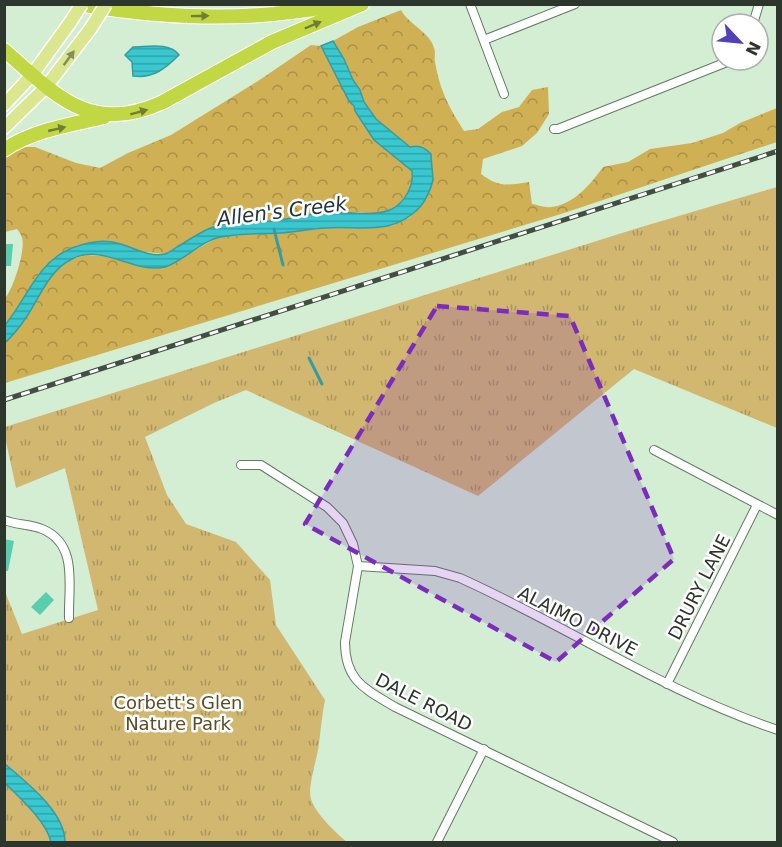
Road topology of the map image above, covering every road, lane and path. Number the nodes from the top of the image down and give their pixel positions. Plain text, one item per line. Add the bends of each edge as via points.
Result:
1 (81, 4) edge
2 (106, 4) edge
3 (348, 4) edge
4 (362, 4) edge
5 (470, 4) edge
6 (575, 4) edge
7 (484, 40) junction
8 (4, 51) edge
9 (710, 69) edge
10 (32, 75) junction
11 (46, 87) junction
12 (504, 94) dead end
13 (4, 105) edge
14 (113, 115) junction
15 (4, 128) edge
16 (554, 129) dead end
17 (4, 150) edge
18 (654, 450) dead end
19 (241, 465) dead end
20 (757, 505) junction
21 (777, 514) edge
22 (4, 520) edge
23 (358, 566) junction
24 (69, 618) dead end
25 (667, 684) junction
26 (777, 730) edge
27 (484, 749) junction
28 (437, 843) edge
29 (672, 843) edge

1 -> 3 highway via 115,11 186,16 272,14
1 - 10 main road, bridge
11 -> 2 main road, bridge
14 -> 4 highway via 144,111 272,42
5 - 7 street
6 - 7 street
7 - 12 street
8 - 10 highway
9 - 16 street
10 - 11 highway
10 - 13 main road
11 - 14 highway via 75,107
11 - 15 main road
17 -> 14 highway via 42,132
18 - 20 street
19 - 23 street, DALE ROAD via 261,465 337,515 349,532
20 - 21 street
20 - 25 street, DRURY LANE
22 - 24 street via 42,529 61,546 71,571
23 - 25 street, ALAIMO DRIVE via 435,571 460,578
23 - 27 street, DALE ROAD via 345,642 346,661 354,679 395,707
25 - 26 street, ALAIMO DRIVE
27 - 28 street
27 - 29 street, DALE ROAD

